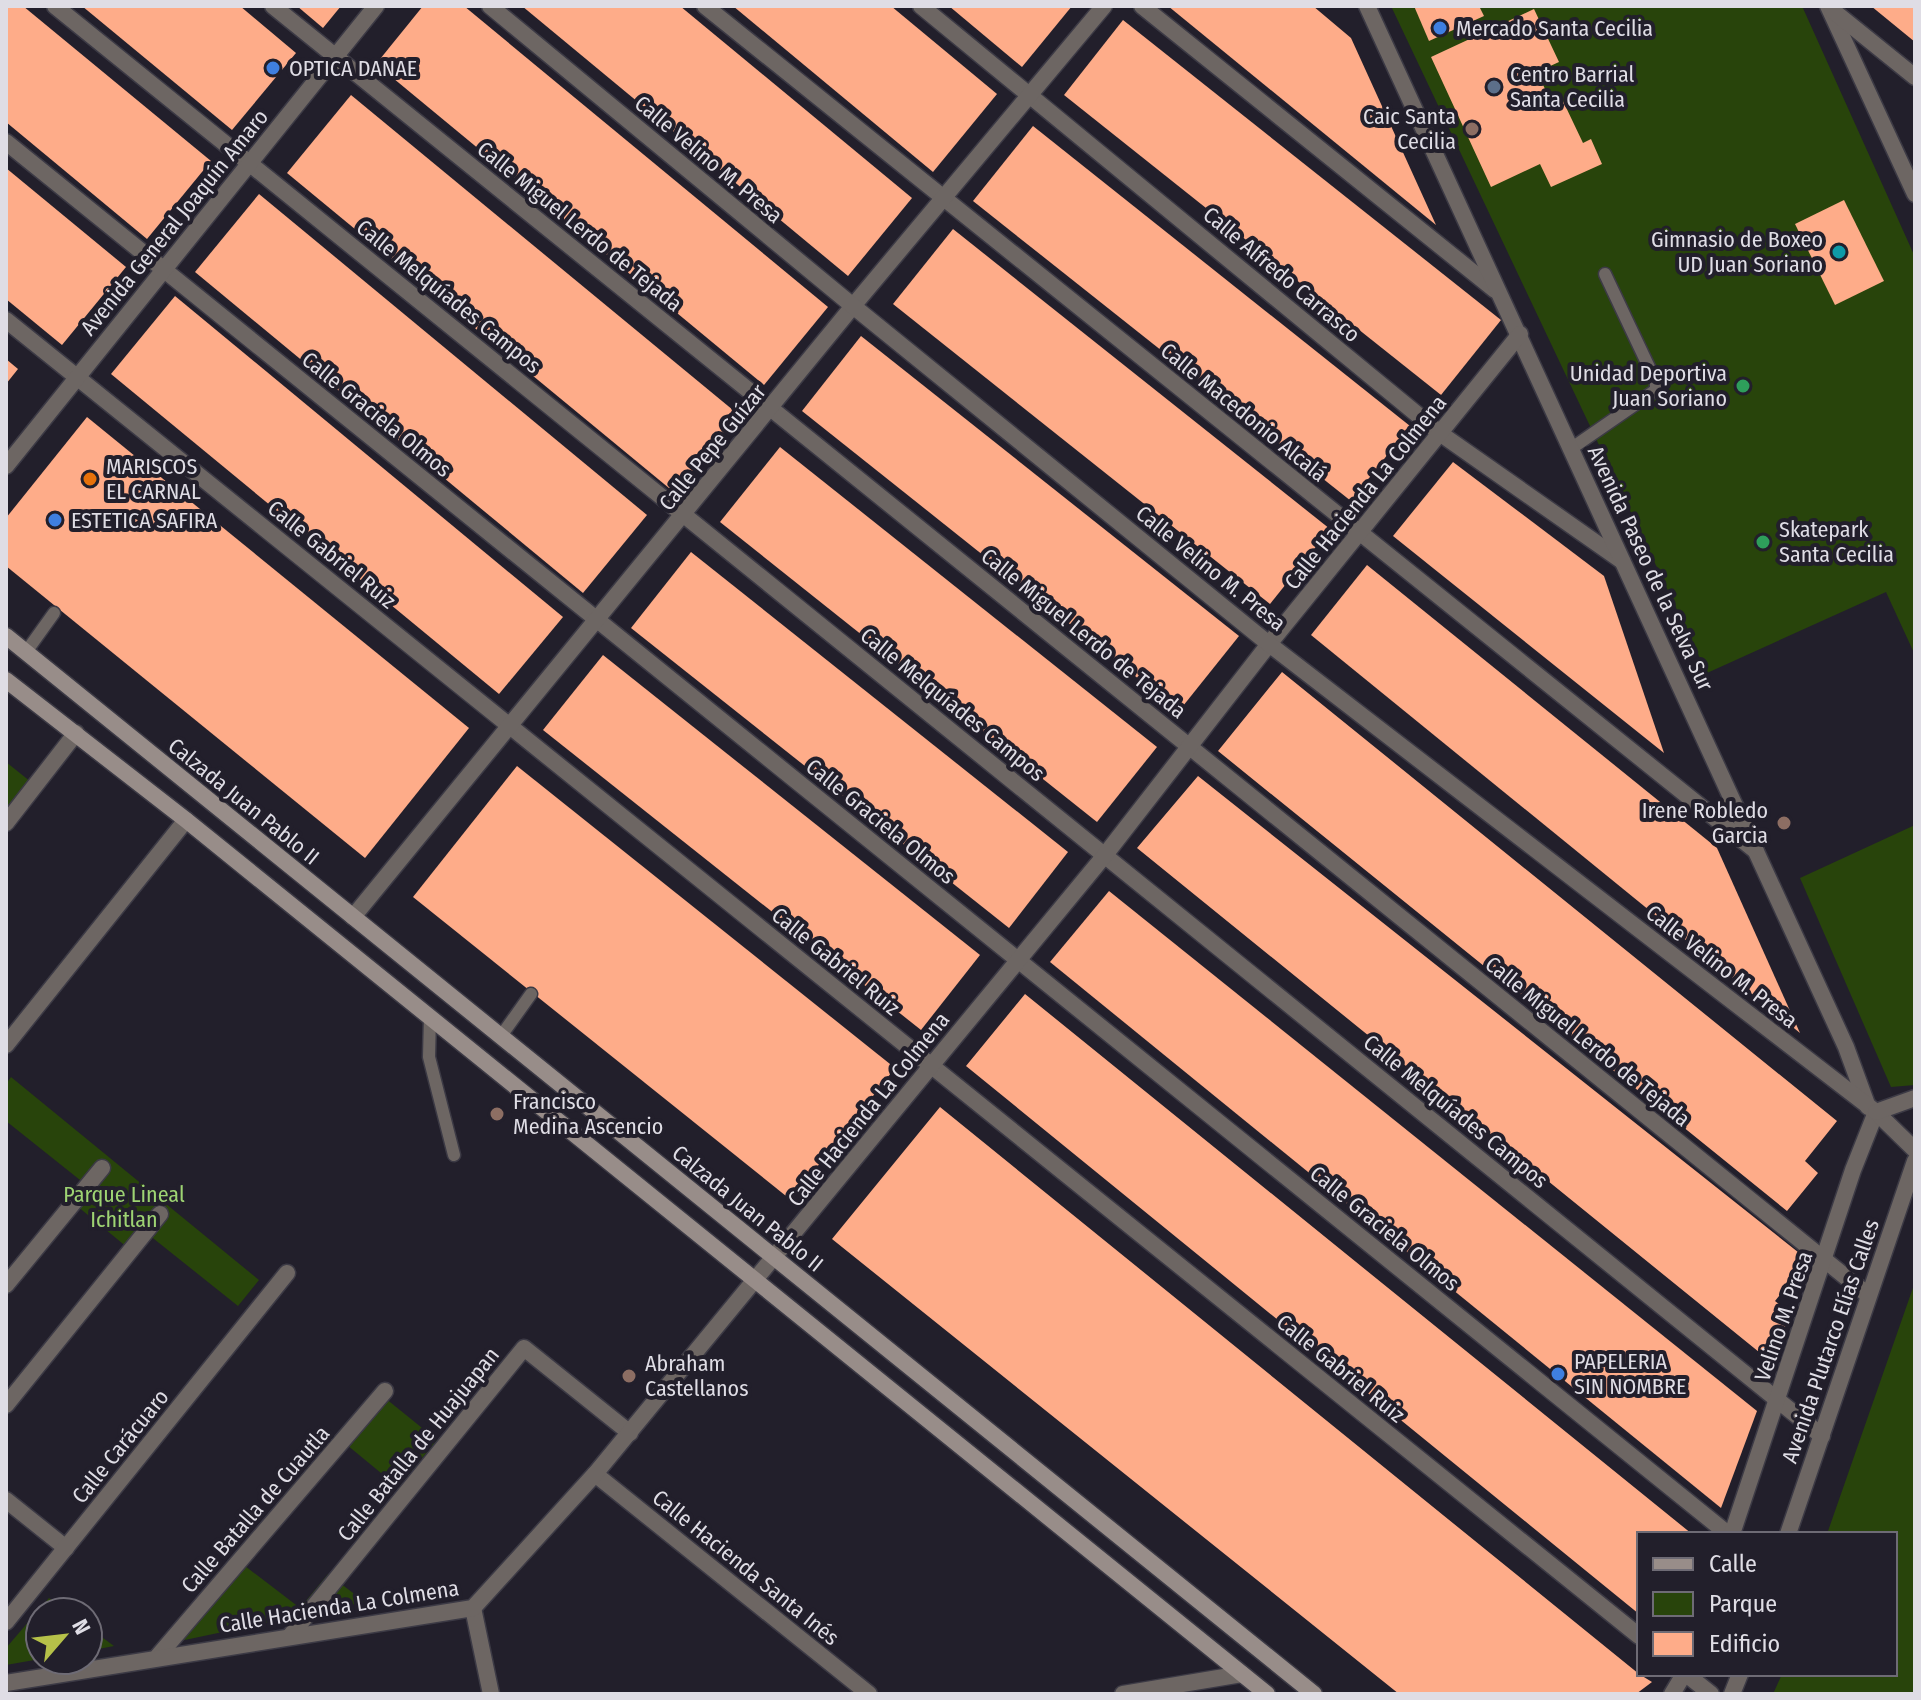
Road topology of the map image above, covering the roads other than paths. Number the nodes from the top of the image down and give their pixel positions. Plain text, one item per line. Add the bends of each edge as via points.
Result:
1 (55, 6) edge
2 (273, 6) edge
3 (376, 6) edge
4 (490, 6) edge
5 (705, 6) edge
6 (921, 6) edge
7 (1104, 6) edge
8 (1142, 6) edge
9 (1367, 6) edge
10 (1828, 6) edge
11 (335, 56) junction
12 (1915, 77) edge
13 (1031, 95) junction
14 (6, 142) edge
15 (250, 163) junction
16 (1915, 194) edge
17 (945, 199) junction
18 (163, 270) junction
19 (1605, 274) dead end
20 (1499, 294) junction
21 (853, 306) junction
22 (6, 320) edge
23 (1520, 334) junction
24 (77, 377) junction
25 (772, 409) junction
26 (1441, 434) junction
27 (1572, 448) junction
28 (6, 466) edge
29 (685, 515) junction
30 (1361, 535) junction
31 (1624, 563) junction
32 (54, 613) dead end
33 (598, 621) junction
34 (6, 636) edge
35 (1269, 644) junction
36 (26, 652) junction
37 (7, 684) edge
38 (510, 727) junction
39 (76, 733) junction
40 (1191, 748) junction
41 (186, 820) junction
42 (6, 823) edge
43 (1756, 851) junction
44 (1105, 855) junction
45 (353, 917) junction
46 (1018, 960) junction
47 (531, 994) dead end
48 (430, 1017) junction
49 (501, 1036) junction
50 (6, 1045) edge
51 (931, 1066) junction
52 (1915, 1098) edge
53 (1872, 1109) junction
54 (1915, 1150) edge
55 (454, 1155) dead end
56 (1915, 1161) edge
57 (102, 1168) dead end
58 (160, 1214) dead end
59 (774, 1257) junction
60 (1825, 1260) junction
61 (287, 1273) dead end
62 (755, 1280) junction
63 (6, 1285) edge
64 (1868, 1295) junction
65 (385, 1391) dead end
66 (1778, 1400) junction
67 (6, 1404) edge
68 (630, 1433) junction
69 (1822, 1436) junction
70 (595, 1474) junction
71 (6, 1500) edge
72 (1728, 1532) edge
73 (1731, 1532) edge
74 (1789, 1532) edge
75 (66, 1548) junction
76 (473, 1608) junction
77 (6, 1622) edge
78 (1637, 1634) edge
79 (290, 1636) junction
80 (158, 1656) junction
81 (1242, 1674) junction
82 (1684, 1676) edge
83 (1688, 1676) edge
84 (6, 1683) edge
85 (491, 1694) edge
86 (869, 1694) edge
87 (1123, 1694) edge
88 (1267, 1694) edge
89 (1314, 1694) edge
90 (1672, 1694) edge
91 (1711, 1694) edge

1 - 15 street, Calle Melquíades Campos
2 - 11 street, Calle Miguel Lerdo de Tejada
3 - 11 street, Avenida General Joaquín Amaro
4 - 21 street, Calle Velino M. Presa
5 - 17 street, Calle Macedonio Alcalá
6 - 13 street, Calle Alfredo Carrasco
7 - 13 street, Calle Pepe Guízar
8 - 20 street
9 - 20 street, Avenida Paseo de la Selva Sur
10 - 12 street
10 - 16 street
11 - 15 street, Avenida General Joaquín Amaro
11 - 25 street, Calle Miguel Lerdo de Tejada
13 - 17 street, Calle Pepe Guízar
13 - 26 street, Calle Alfredo Carrasco
14 - 18 street, Calle Graciela Olmos
15 - 18 street, Avenida General Joaquín Amaro
15 - 29 street, Calle Melquíades Campos
17 - 21 street, Calle Pepe Guízar
17 - 30 street, Calle Macedonio Alcalá
18 - 24 street, Avenida General Joaquín Amaro
18 - 33 street, Calle Graciela Olmos
19 - 27 lane via 1656,390
20 - 23 street, Avenida Paseo de la Selva Sur
21 - 25 street, Calle Pepe Guízar
21 - 35 street, Calle Velino M. Presa
22 - 24 street, Calle Gabriel Ruiz
23 - 26 street, Calle Hacienda La Colmena
23 - 27 street, Avenida Paseo de la Selva Sur
24 - 28 street, Avenida General Joaquín Amaro
24 - 38 street, Calle Gabriel Ruiz
25 - 29 street, Calle Pepe Guízar
25 - 40 street, Calle Miguel Lerdo de Tejada
26 - 30 street, Calle Hacienda La Colmena
26 - 31 street, Calle Alfredo Carrasco
27 - 31 street, Avenida Paseo de la Selva Sur
29 - 33 street, Calle Pepe Guízar
29 - 44 street, Calle Melquíades Campos
30 - 35 street, Calle Hacienda La Colmena
30 - 43 street, Calle Macedonio Alcalá
31 - 43 street, Avenida Paseo de la Selva Sur
32 - 36 lane
33 - 38 street, Calle Pepe Guízar
33 - 46 street, Calle Graciela Olmos
34 - 36 main road, Calzada Juan Pablo II
35 - 40 street, Calle Hacienda La Colmena
35 - 53 street, Calle Velino M. Presa
36 - 45 main road, Calzada Juan Pablo II
37 - 39 main road
38 - 45 street, Calle Pepe Guízar
38 - 51 street, Calle Gabriel Ruiz
39 - 41 main road
39 - 42 street
40 - 44 street, Calle Hacienda La Colmena
40 - 60 street, Calle Miguel Lerdo de Tejada
41 - 48 main road
41 - 50 street
43 - 53 street, Avenida Paseo de la Selva Sur
44 - 46 street, Calle Hacienda La Colmena
44 - 66 street, Calle Melquíades Campos
45 - 49 main road, Calzada Juan Pablo II
46 - 51 street, Calle Hacienda La Colmena
46 - 72 street, Calle Graciela Olmos
47 - 49 lane
48 - 55 lane via 429,1057
48 - 62 main road
49 - 59 main road, Calzada Juan Pablo II
51 - 59 street, Calle Hacienda La Colmena
51 - 78 street, Calle Gabriel Ruiz
52 - 53 street
53 - 54 street, Calle Velino M. Presa
53 - 60 street, Velino M. Presa
56 - 64 street, Avenida Plutarco Elías Calles
57 - 63 street
58 - 67 street
59 - 62 street, Calle Hacienda La Colmena
59 - 89 main road, Calzada Juan Pablo II
60 - 64 street, Calle Miguel Lerdo de Tejada
60 - 66 street, Velino M. Presa
61 - 75 street, Calle Carácuaro
62 - 68 street, Calle Hacienda La Colmena
62 - 81 main road
64 - 69 street, Avenida Plutarco Elías Calles
65 - 80 street, Calle Batalla de Cuautla
66 - 69 street, Calle Melquíades Campos
66 - 73 street, Velino M. Presa
68 - 70 street, Calle Hacienda La Colmena
68 - 79 street, Calle Batalla de Huajuapan via 524,1348
69 - 74 street, Avenida Plutarco Elías Calles
70 - 76 street, Calle Hacienda La Colmena
70 - 86 street, Calle Hacienda Santa Inés
71 - 75 street
75 - 77 street, Calle Carácuaro
76 - 79 street, Calle Hacienda La Colmena
76 - 85 street
79 - 80 street, Calle Hacienda La Colmena
80 - 84 street, Calle Hacienda La Colmena
81 - 87 street
81 - 88 main road
82 - 90 street
83 - 91 street

